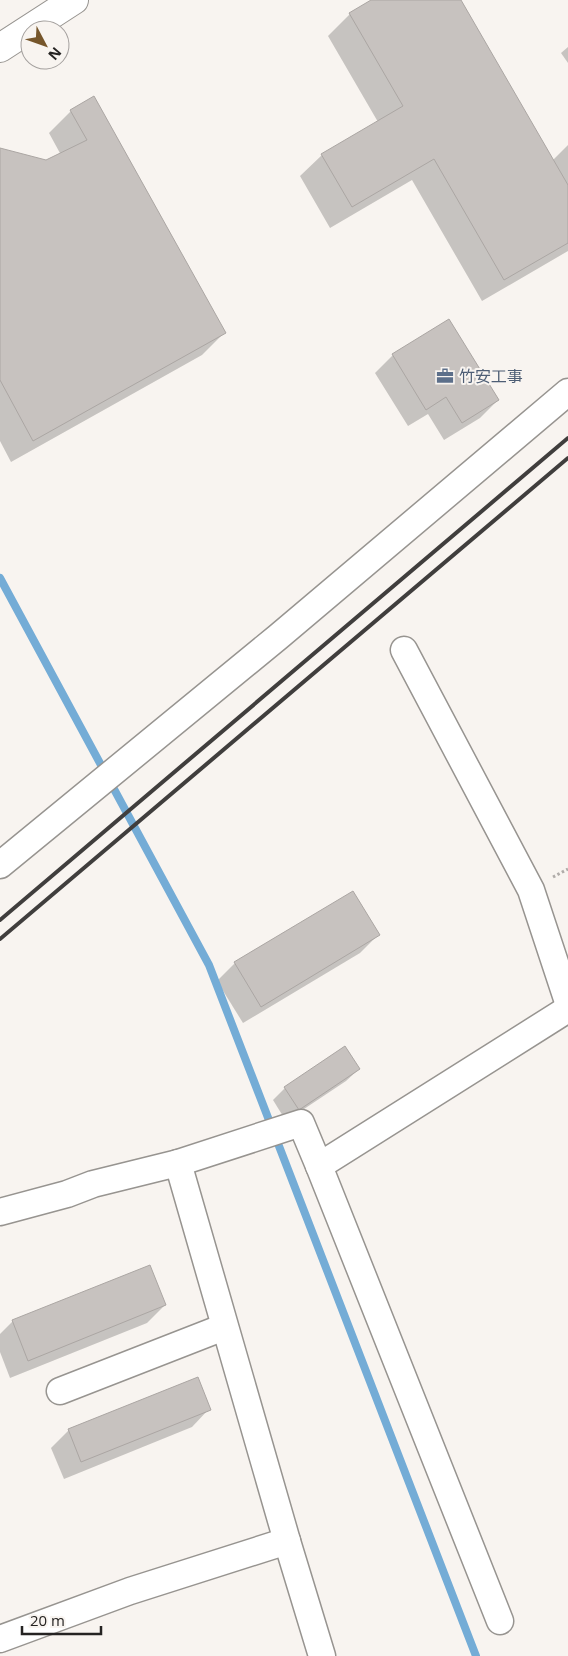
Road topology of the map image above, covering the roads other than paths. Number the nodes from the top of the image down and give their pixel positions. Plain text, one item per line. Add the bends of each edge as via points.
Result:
1 (74, 0) edge
2 (0, 48) edge
3 (568, 392) edge
4 (404, 650) dead end
5 (0, 865) edge
6 (568, 1002) edge
7 (568, 1009) edge
8 (178, 1163) junction
9 (319, 1166) junction
10 (0, 1212) edge
11 (224, 1327) junction
12 (60, 1391) dead end
13 (287, 1541) junction
14 (500, 1621) dead end
15 (0, 1639) edge
16 (322, 1656) edge

1 - 2 main road
3 - 5 street via 278,637
4 - 6 street via 531,890
7 - 9 street
8 - 9 street via 301,1123
8 - 10 street
8 - 11 street
9 - 14 street
11 - 12 street
11 - 13 street
13 - 15 street via 130,1591
13 - 16 street

